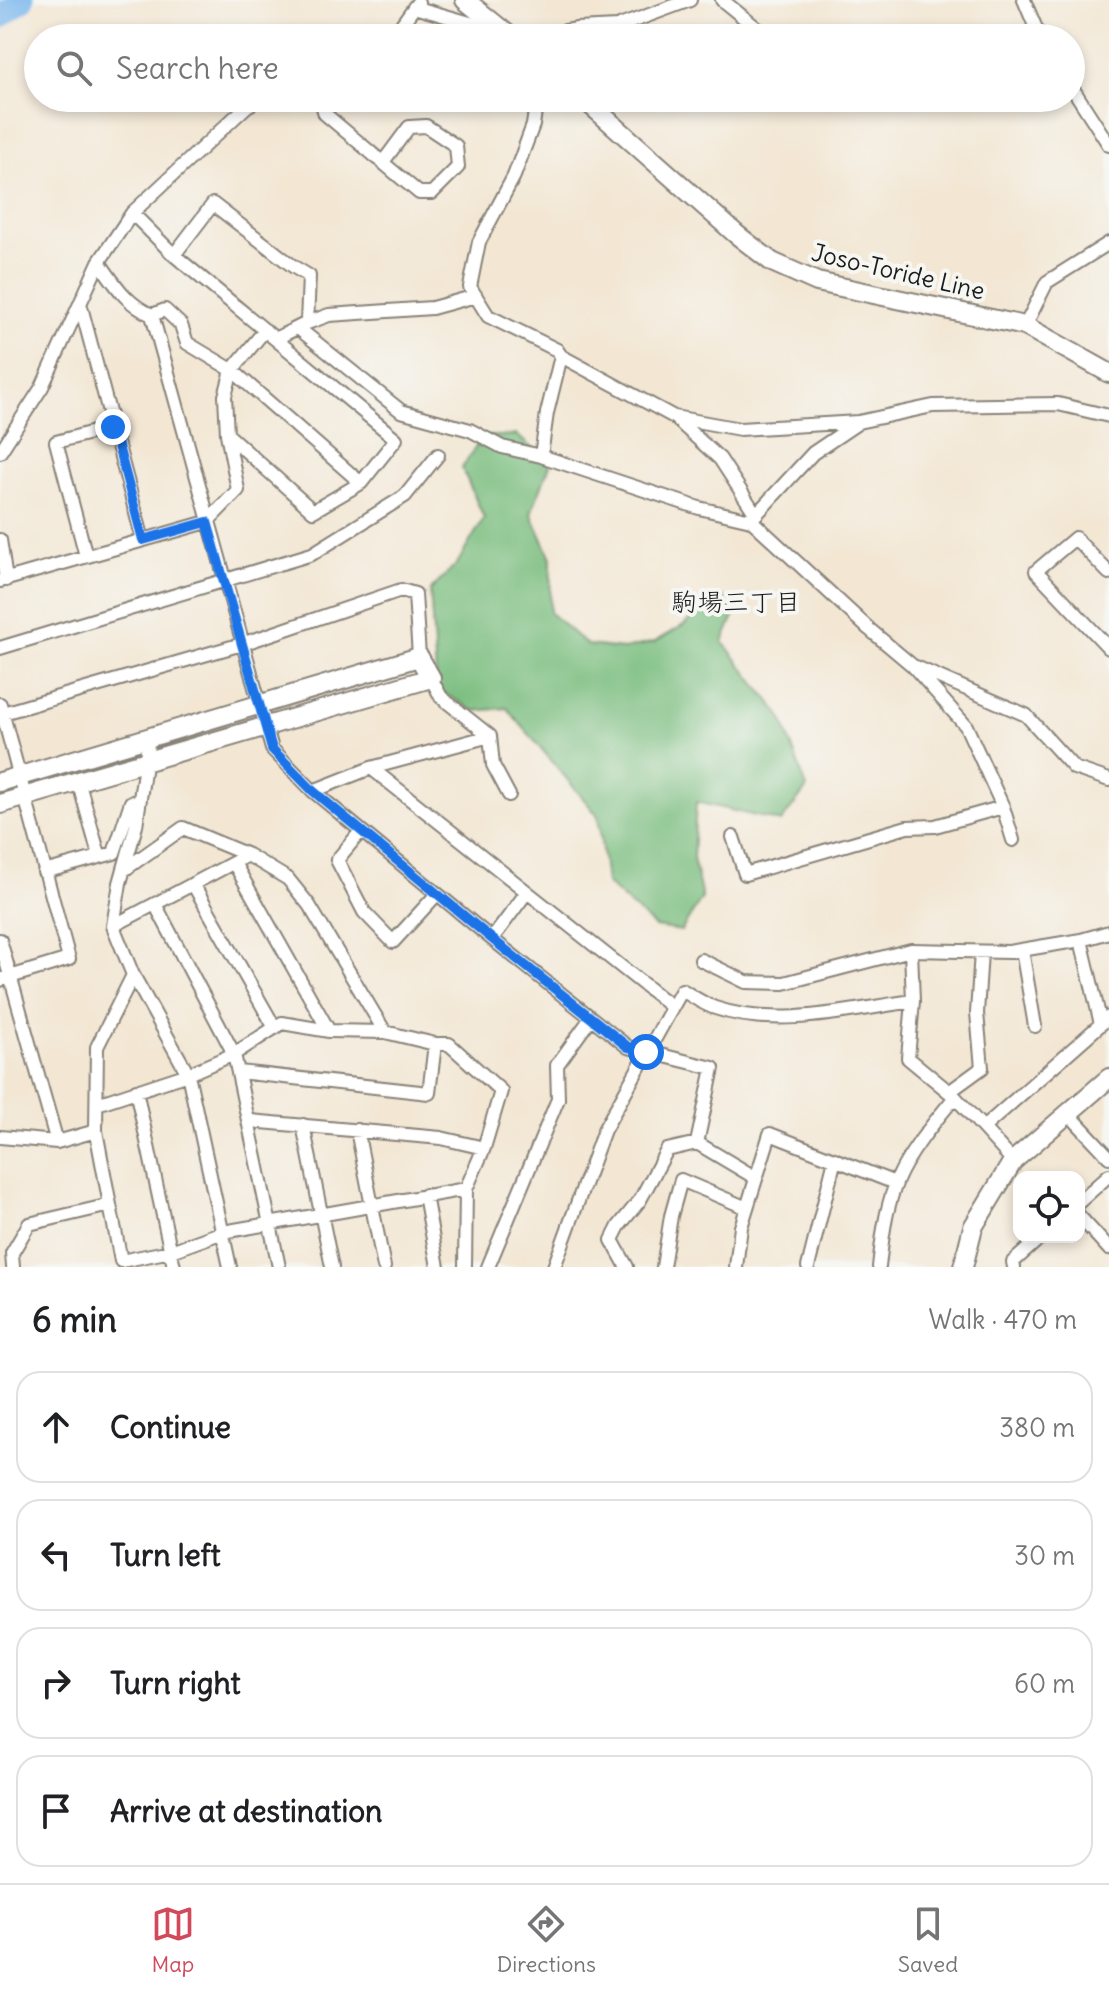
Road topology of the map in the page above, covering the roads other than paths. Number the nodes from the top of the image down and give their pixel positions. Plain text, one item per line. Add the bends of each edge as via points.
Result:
1 (465, 0) edge
2 (690, 0) edge
3 (722, 0) edge
4 (1024, 0) edge
5 (417, 4) edge
6 (489, 19) junction
7 (402, 24) edge
8 (474, 24) edge
9 (479, 24) edge
10 (495, 24) edge
11 (625, 24) edge
12 (752, 24) edge
13 (1034, 24) edge
14 (1085, 108) edge
15 (241, 112) edge
16 (324, 112) edge
17 (535, 112) edge
18 (599, 112) edge
19 (1109, 145) edge
20 (383, 162) junction
21 (132, 213) junction
22 (1109, 243) edge
23 (174, 255) junction
24 (99, 262) junction
25 (476, 296) junction
26 (80, 303) junction
27 (152, 315) junction
28 (303, 325) junction
29 (1025, 326) junction
30 (265, 330) junction
31 (277, 338) junction
32 (561, 356) junction
33 (232, 370) junction
34 (1109, 373) edge
35 (1109, 416) edge
36 (674, 417) junction
37 (858, 422) junction
38 (113, 427) junction
39 (227, 434) junction
40 (0, 452) edge
41 (438, 455) dead end
42 (541, 456) junction
43 (361, 483) junction
44 (753, 517) junction
45 (207, 522) junction
46 (0, 540) edge
47 (143, 540) junction
48 (86, 556) junction
49 (1109, 573) edge
50 (3, 580) edge
51 (226, 582) junction
52 (242, 644) junction
53 (0, 648) edge
54 (1109, 648) edge
55 (419, 657) junction
56 (913, 666) junction
57 (431, 678) junction
58 (260, 704) junction
59 (1, 709) edge
60 (266, 725) junction
61 (490, 736) junction
62 (149, 737) junction
63 (146, 760) junction
64 (371, 768) junction
65 (21, 776) junction
66 (78, 780) junction
67 (1109, 780) edge
68 (0, 782) edge
69 (313, 791) junction
70 (509, 795) dead end
71 (26, 797) junction
72 (131, 802) dead end
73 (0, 804) edge
74 (1003, 807) junction
75 (361, 831) junction
76 (733, 837) dead end
77 (1013, 840) dead end
78 (99, 855) junction
79 (248, 855) junction
80 (234, 863) junction
81 (124, 870) junction
82 (44, 872) junction
83 (193, 884) junction
84 (527, 892) junction
85 (437, 894) junction
86 (155, 904) junction
87 (113, 926) junction
88 (1109, 932) edge
89 (492, 939) junction
90 (0, 940) edge
91 (1081, 940) junction
92 (911, 950) junction
93 (1022, 950) junction
94 (981, 952) junction
95 (701, 960) dead end
96 (133, 975) junction
97 (5, 979) edge
98 (913, 1001) junction
99 (672, 1007) junction
100 (591, 1018) junction
101 (1105, 1021) edge
102 (1035, 1026) dead end
103 (275, 1028) junction
104 (329, 1031) junction
105 (385, 1032) junction
106 (435, 1044) junction
107 (646, 1052) junction
108 (234, 1054) junction
109 (239, 1072) junction
110 (188, 1074) junction
111 (1109, 1078) edge
112 (136, 1090) junction
113 (952, 1095) junction
114 (97, 1104) junction
115 (1068, 1113) junction
116 (250, 1121) junction
117 (303, 1125) junction
118 (983, 1128) junction
119 (357, 1130) junction
120 (96, 1131) junction
121 (1, 1140) edge
122 (57, 1142) junction
123 (697, 1143) junction
124 (484, 1148) junction
125 (1109, 1157) edge
126 (835, 1159) junction
127 (1013, 1161) junction
128 (1109, 1175) edge
129 (756, 1178) junction
130 (895, 1183) junction
131 (466, 1189) junction
132 (425, 1195) junction
133 (1085, 1197) edge
134 (372, 1204) junction
135 (110, 1205) junction
136 (747, 1208) junction
137 (321, 1214) junction
138 (270, 1223) junction
139 (1085, 1223) edge
140 (223, 1232) junction
141 (1034, 1243) edge
142 (1109, 1249) edge
143 (171, 1251) junction
144 (124, 1264) edge
145 (13, 1267) edge
146 (174, 1267) edge
147 (230, 1267) edge
148 (279, 1267) edge
149 (332, 1267) edge
150 (384, 1267) edge
151 (438, 1267) edge
152 (465, 1267) edge
153 (488, 1267) edge
154 (554, 1267) edge
155 (627, 1267) edge
156 (663, 1267) edge
157 (736, 1267) edge
158 (808, 1267) edge
159 (879, 1267) edge
160 (963, 1267) edge
161 (1014, 1267) edge

1 - 6 street
2 - 11 street
3 - 12 street
4 - 13 street
5 - 7 street
5 - 8 street
6 - 9 street
6 - 10 street
14 - 19 street
15 - 21 street
16 - 20 street
17 - 25 street via 514,176 479,242 470,287
18 - 29 street, Joso-Toride Line via 736,234 782,267 817,282
20 - 20 street via 419,193 432,193 458,167 456,146 426,126 409,127
21 - 23 street
21 - 24 street
22 - 29 street via 1047,282
23 - 28 street via 213,204 309,276
23 - 30 street
24 - 26 street
24 - 27 street via 124,297
25 - 28 street via 432,308 329,315
25 - 32 street via 488,316
26 - 38 street
26 - 40 street via 42,387
27 - 33 street via 165,310 181,325 187,343
27 - 45 street
28 - 31 street
28 - 42 street via 401,411
29 - 34 street, Joso-Toride Line
30 - 31 street
30 - 33 street
31 - 43 street via 396,439
32 - 36 street
32 - 42 street
33 - 39 street via 225,396
33 - 43 street
35 - 37 street via 1058,404 933,406
36 - 37 street via 740,429
36 - 44 street via 720,459
37 - 44 street via 813,453
38 - 47 street
38 - 48 street via 56,442
39 - 43 street via 313,511
39 - 45 street via 238,490
41 - 51 street via 405,496 312,554
42 - 44 street via 699,508
44 - 56 street
45 - 47 street
45 - 51 street
46 - 50 street
47 - 48 street
48 - 50 street
49 - 54 street via 1075,538 1036,571
51 - 52 street
51 - 53 street
52 - 55 street via 401,590 415,594
52 - 58 street
52 - 59 street
55 - 57 street
55 - 58 street
56 - 67 street via 1026,715 1074,768
56 - 74 street via 966,726
57 - 60 street
57 - 61 street via 441,697
58 - 60 street
58 - 62 street
59 - 65 street
60 - 63 street
60 - 69 street via 272,749
61 - 64 street
61 - 70 street via 493,765
62 - 63 street
62 - 65 street
63 - 66 street
63 - 81 street
64 - 69 street
64 - 84 street
65 - 68 street
65 - 71 street
66 - 71 street
66 - 78 street
69 - 75 street
71 - 73 street
71 - 82 street
72 - 78 street via 114,853
74 - 76 street via 935,826 907,827 745,874
74 - 77 street
75 - 85 street
75 - 85 street via 337,860 364,912 393,942
78 - 82 street
79 - 80 street
79 - 81 street via 183,828
79 - 105 street via 288,879 309,905
80 - 83 street
80 - 104 street
81 - 87 street
82 - 97 street via 69,959
83 - 86 street
83 - 103 street
84 - 89 street
84 - 99 street
85 - 89 street
86 - 87 street
86 - 108 street
87 - 96 street
88 - 91 street
89 - 100 street
90 - 97 street
91 - 93 street
91 - 101 street
92 - 94 street
92 - 95 street via 784,983 746,982
92 - 98 street
93 - 94 street
93 - 102 street
94 - 113 street via 977,1013 982,1068
96 - 110 street
96 - 114 street via 97,1047
97 - 122 street
98 - 99 street via 800,1017 747,1016 712,1008 682,990
98 - 113 street via 908,1058
99 - 107 street
100 - 107 street via 628,1047
100 - 153 street via 557,1065 558,1099
101 - 118 street
103 - 104 street via 282,1023
103 - 108 street
104 - 105 street
105 - 106 street
106 - 109 street via 429,1093
106 - 124 street via 449,1044 501,1091
107 - 123 street via 713,1068
107 - 154 street via 604,1130
108 - 109 street
108 - 110 street
109 - 116 street
110 - 112 street
110 - 140 street
111 - 115 street
112 - 114 street
112 - 143 street
113 - 118 street
113 - 130 street
114 - 120 street
115 - 125 street
115 - 127 street
116 - 117 street
116 - 138 street
117 - 119 street
117 - 137 street
118 - 127 street
119 - 124 street
119 - 134 street
120 - 122 street
120 - 135 street
121 - 122 street
123 - 129 street
123 - 155 street via 667,1150 619,1226 612,1240
124 - 131 street
126 - 129 street via 770,1134
126 - 130 street
126 - 158 street
127 - 160 street via 973,1227
128 - 133 street
129 - 136 street
130 - 159 street
131 - 132 street
131 - 152 street
132 - 134 street
132 - 151 street
134 - 137 street
134 - 150 street
135 - 144 street
135 - 145 street via 29,1224 12,1253
136 - 156 street via 681,1180
136 - 157 street
137 - 138 street
137 - 149 street
138 - 140 street
138 - 148 street
139 - 142 street
140 - 143 street
140 - 147 street
141 - 161 street
143 - 144 street
143 - 146 street

